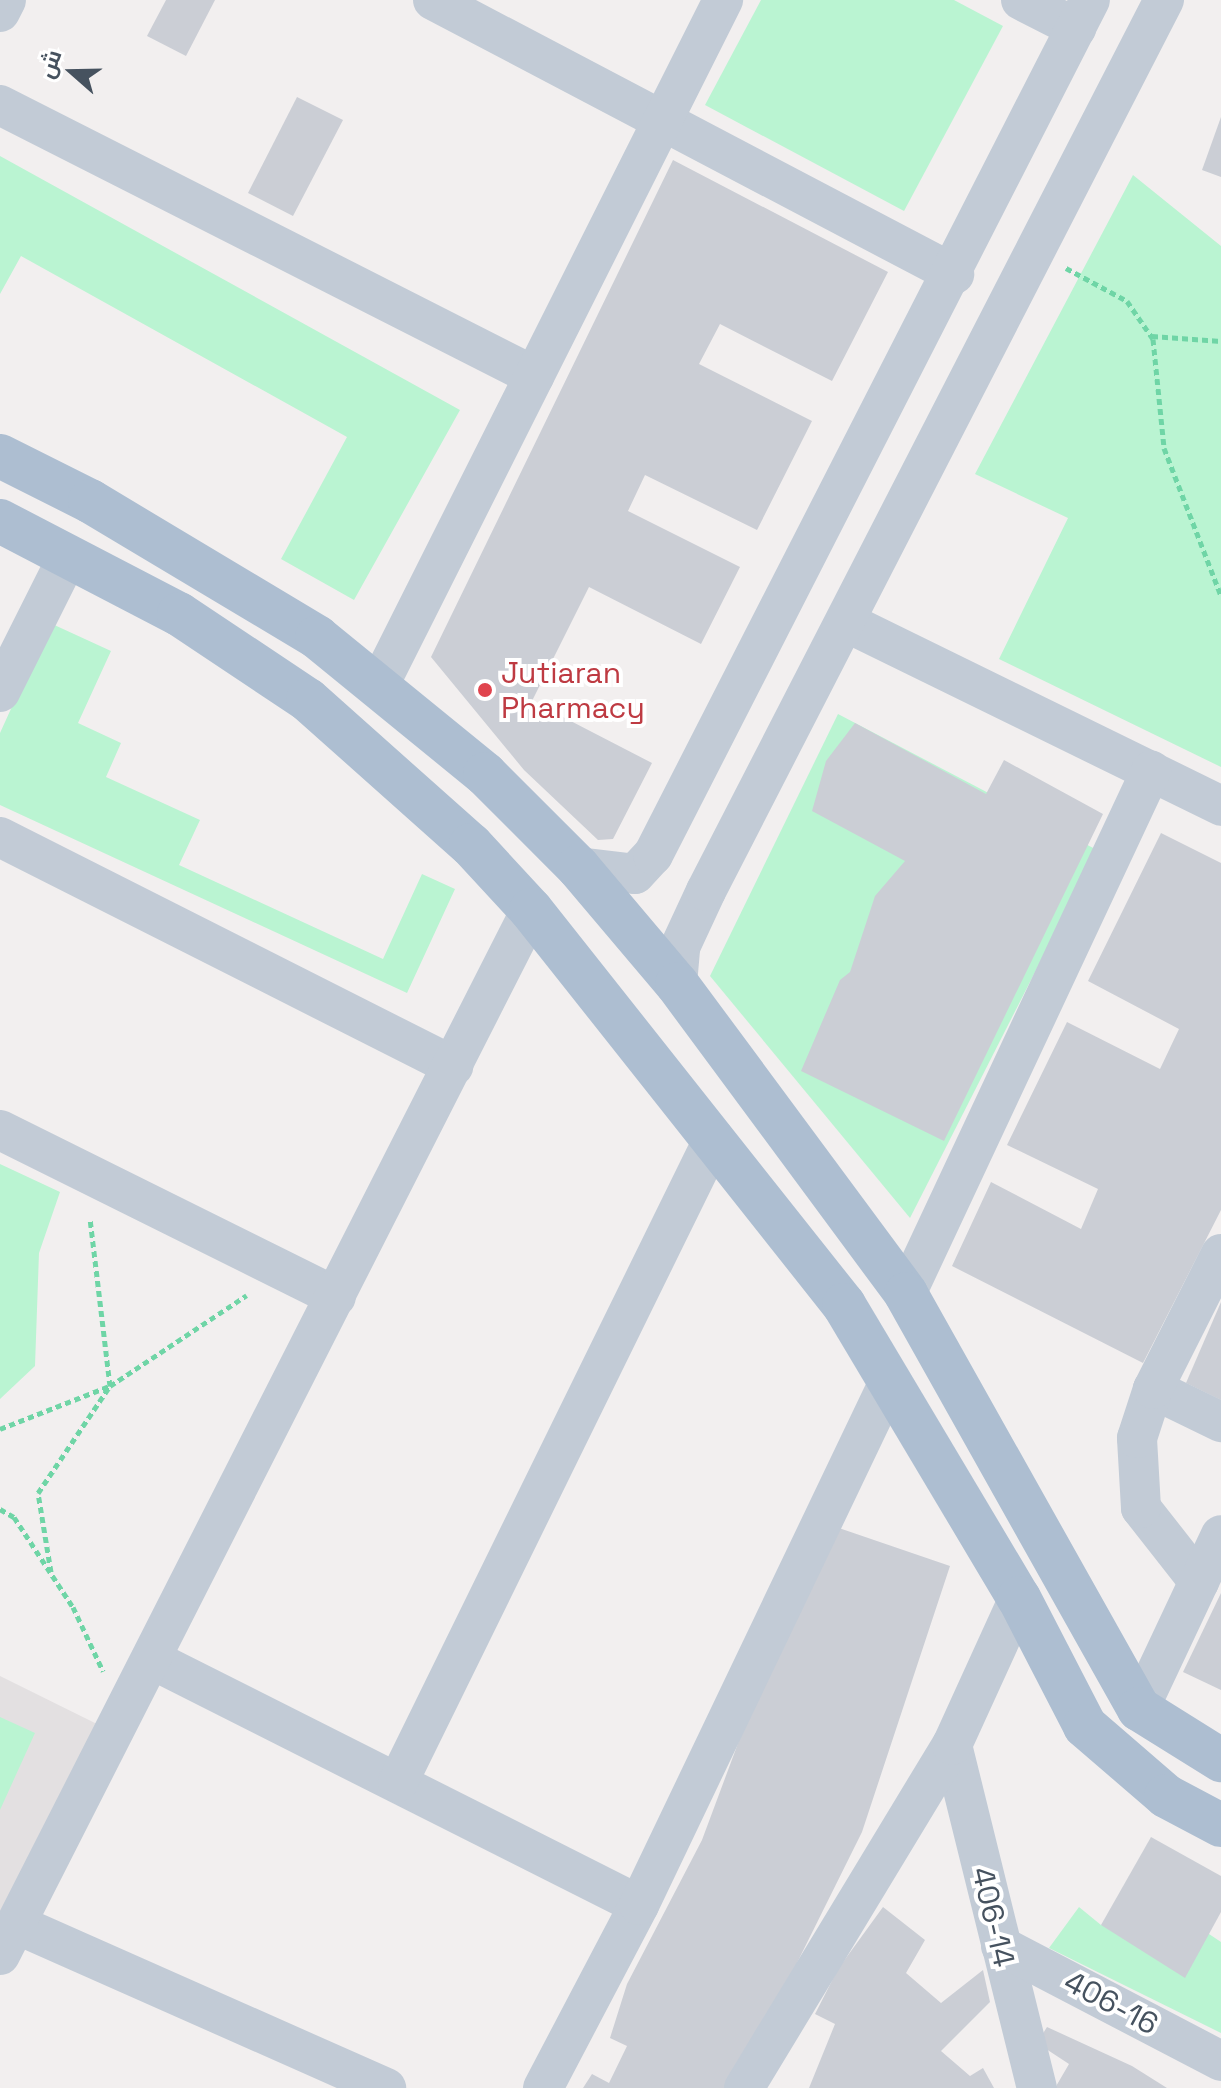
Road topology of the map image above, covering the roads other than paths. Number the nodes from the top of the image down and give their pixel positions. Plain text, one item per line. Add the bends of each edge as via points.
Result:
1 (6, 0) edge
2 (433, 0) edge
3 (723, 0) edge
4 (1021, 0) edge
5 (1164, 0) edge
6 (0, 12) edge
7 (1083, 14) edge
8 (0, 105) edge
9 (664, 117) junction
10 (954, 274) junction
11 (534, 376) junction
12 (0, 456) edge
13 (0, 521) edge
14 (68, 556) junction
15 (203, 566) junction
16 (179, 614) junction
17 (846, 622) junction
18 (378, 687) junction
19 (0, 692) edge
20 (1151, 771) junction
21 (1221, 806) edge
22 (665, 831) junction
23 (0, 837) edge
24 (723, 858) junction
25 (578, 867) junction
26 (531, 910) junction
27 (677, 984) junction
28 (453, 1066) junction
29 (0, 1130) edge
30 (714, 1138) junction
31 (1221, 1254) edge
32 (906, 1294) junction
33 (336, 1297) junction
34 (890, 1380) junction
35 (1153, 1389) junction
36 (1221, 1422) edge
37 (1221, 1535) edge
38 (1199, 1582) junction
39 (1019, 1598) junction
40 (151, 1659) junction
41 (1139, 1709) junction
42 (952, 1745) junction
43 (1221, 1760) edge
44 (398, 1782) junction
45 (1221, 1825) edge
46 (639, 1905) junction
47 (8, 1939) edge
48 (1001, 1946) junction
49 (1221, 2061) edge
50 (386, 2088) edge
51 (543, 2088) edge
52 (744, 2088) edge
53 (1037, 2088) edge

1 - 6 street
2 - 9 street
3 - 9 street
4 - 7 street
5 - 17 street
7 - 10 street
8 - 11 street
9 - 10 street
9 - 11 street
10 - 22 street
11 - 18 street
12 - 15 main road
13 - 14 main road
14 - 16 main road
14 - 19 street
15 - 16 main road
15 - 18 main road via 317,637
16 - 26 main road via 308,700 471,845
17 - 20 street
17 - 24 street
18 - 25 main road via 485,774
20 - 21 street
20 - 32 street
22 - 24 street
22 - 25 street via 635,874
23 - 28 street
24 - 27 street via 680,947
25 - 27 main road
26 - 28 street
26 - 30 main road
27 - 32 main road
28 - 33 street
29 - 33 street
30 - 34 main road via 844,1305
30 - 44 street
31 - 35 street
32 - 41 main road
33 - 40 street
34 - 39 main road
34 - 46 street
35 - 36 street
35 - 38 street via 1137,1438 1141,1508
37 - 38 street
38 - 41 street
39 - 42 street
39 - 45 main road via 1085,1726 1166,1796
40 - 44 street
40 - 47 street
41 - 43 main road
42 - 48 street, 406-14
42 - 52 street
44 - 46 street
46 - 51 street
47 - 50 street
48 - 49 street, 406-16
48 - 53 street, 406-14

